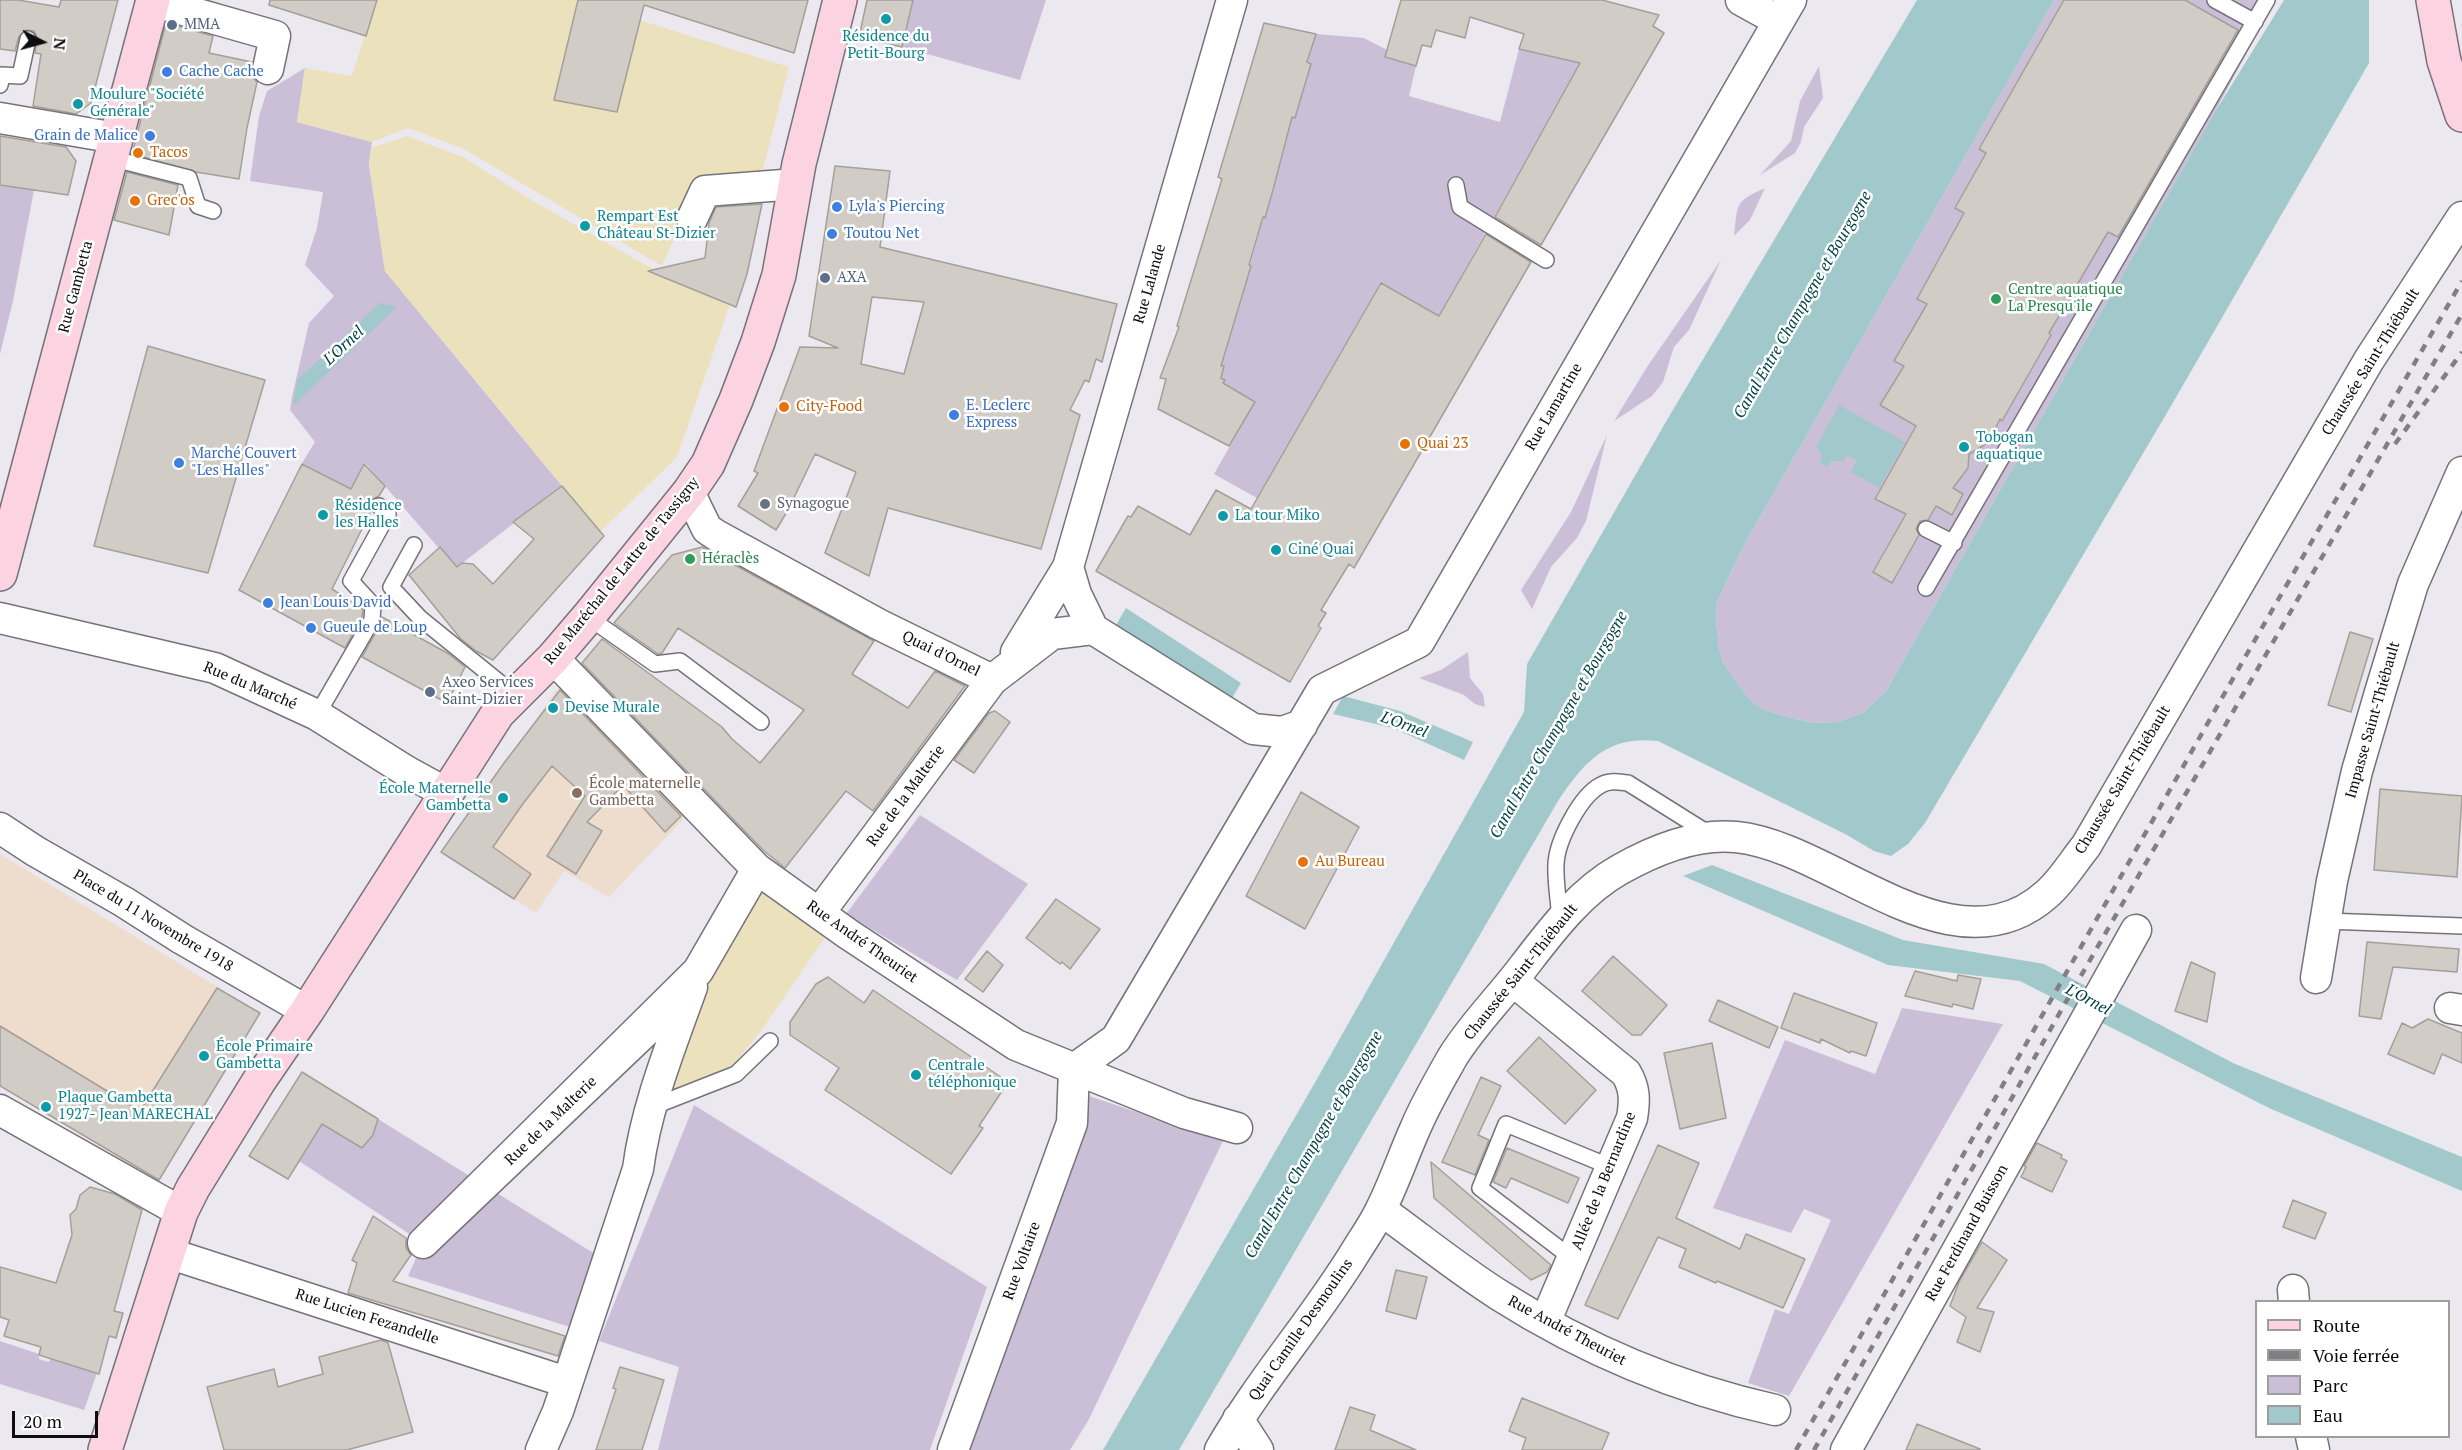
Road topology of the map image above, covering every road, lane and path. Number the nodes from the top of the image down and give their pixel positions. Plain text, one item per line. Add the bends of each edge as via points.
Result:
1 (840, 0) edge
2 (1232, 0) edge
3 (1741, 0) edge
4 (2215, 0) edge
5 (2267, 0) edge
6 (2433, 0) edge
7 (152, 1) edge
8 (1785, 10) edge
9 (2255, 22) junction
10 (28, 39) dead end
11 (268, 69) dead end
12 (0, 85) edge
13 (2462, 115) edge
14 (0, 118) edge
15 (113, 148) junction
16 (796, 184) junction
17 (1456, 185) dead end
18 (213, 211) dead end
19 (2462, 217) edge
20 (692, 219) dead end
21 (1546, 260) dead end
22 (2462, 472) edge
23 (689, 492) junction
24 (379, 506) dead end
25 (664, 523) junction
26 (1926, 529) dead end
27 (712, 532) junction
28 (1954, 543) junction
29 (414, 545) dead end
30 (1068, 567) junction
31 (0, 574) edge
32 (1926, 588) dead end
33 (588, 617) junction
34 (0, 618) edge
35 (1093, 629) junction
36 (559, 664) junction
37 (1002, 672) junction
38 (515, 695) junction
39 (317, 715) junction
40 (761, 722) dead end
41 (1302, 726) junction
42 (446, 793) junction
43 (0, 828) edge
44 (1713, 837) junction
45 (757, 868) junction
46 (820, 912) junction
47 (1560, 920) junction
48 (2326, 921) junction
49 (2462, 926) edge
50 (2136, 930) dead end
51 (2316, 978) dead end
52 (1513, 981) junction
53 (307, 1011) junction
54 (771, 1041) dead end
55 (1074, 1069) junction
56 (652, 1107) junction
57 (0, 1110) edge
58 (1237, 1128) dead end
59 (1611, 1167) junction
60 (1381, 1210) junction
61 (181, 1212) junction
62 (168, 1252) junction
63 (1573, 1259) junction
64 (1545, 1322) junction
65 (566, 1382) junction
66 (1775, 1410) dead end
67 (1238, 1419) junction
68 (105, 1450) edge
69 (541, 1450) edge
70 (953, 1450) edge
71 (1220, 1450) edge
72 (1258, 1450) edge
73 (1846, 1450) edge

1 - 16 main road, Rue Maréchal de Lattre de Tassigny
2 - 30 street, Rue Lalande
3 - 8 street
4 - 9 lane
5 - 9 lane
6 - 13 main road via 2444,61
7 - 11 street via 275,36
7 - 15 main road, Rue Gambetta
8 - 41 street, Rue Lamartine via 1419,642 1322,690
9 - 28 lane
10 - 12 lane via 20,76 2,75
14 - 15 street
15 - 18 lane via 189,178 198,206
15 - 31 main road, Rue Gambetta
16 - 20 street via 705,191
16 - 23 main road, Rue Maréchal de Lattre de Tassigny via 779,275 758,342 708,464
17 - 21 lane via 1460,207
19 - 44 street, Chaussée Saint-Thiébault via 2369,360 2086,846 2048,893 2011,916 1963,920 1937,916 1875,894 1784,848 1735,837
22 - 48 street, Impasse Saint-Thiébault via 2413,584 2384,679 2357,771
23 - 25 main road, Rue Maréchal de Lattre de Tassigny
23 - 27 street
24 - 39 lane via 387,514 351,581 373,605 372,620
25 - 27 street, Rue Maréchal de Lattre de Tassigny
25 - 33 main road, Rue Maréchal de Lattre de Tassigny
26 - 28 lane
27 - 37 street, Quai d'Ornel via 878,624
28 - 32 lane
29 - 38 lane via 391,587 420,618
30 - 35 street
30 - 37 street, Rue Lalande
33 - 36 main road, Rue Maréchal de Lattre de Tassigny
33 - 40 lane via 655,664 681,661
34 - 39 street, Rue du Marché via 215,668
35 - 37 street via 1052,634
35 - 41 street via 1253,729 1282,732
36 - 38 main road, Rue Maréchal de Lattre de Tassigny
36 - 45 street, Rue André Theuriet
37 - 46 street, Rue de la Malterie
38 - 42 main road, Rue Maréchal de Lattre de Tassigny via 498,713
39 - 42 street, Rue du Marché
41 - 55 street, Rue Lamartine via 1116,1039
42 - 53 main road, Rue Maréchal de Lattre de Tassigny
43 - 53 street, Place du 11 Novembre 1918
44 - 47 street, Chaussée Saint-Thiébault via 1689,840 1619,870 1599,883
44 - 47 lane via 1628,783 1612,781 1601,785 1587,796 1560,842 1556,865
45 - 46 street, Rue André Theuriet
45 - 56 street, Rue de la Malterie via 698,971 423,1243 692,987
46 - 55 street, Rue André Theuriet via 1016,1045
47 - 52 street, Chaussée Saint-Thiébault
48 - 49 lane
48 - 51 street, Impasse Saint-Thiébault
50 - 73 street, Rue Ferdinand Buisson
52 - 59 street, Allée de la Bernardine via 1626,1073 1631,1082 1635,1099 1632,1118
52 - 60 street, Chaussée Saint-Thiébault via 1453,1056 1416,1126
53 - 61 main road, Rue Maréchal de Lattre de Tassigny via 259,1081
54 - 56 lane via 736,1074
55 - 58 street, Rue André Theuriet via 1184,1113
55 - 70 street, Rue Voltaire via 1072,1123
56 - 65 street, Rue de la Malterie via 638,1169
57 - 61 street
59 - 63 street, Allée de la Bernardine
59 - 63 lane via 1506,1124 1480,1188
60 - 64 street, Rue André Theuriet via 1498,1294
60 - 67 street, Quai Camille Desmoulins via 1338,1280
61 - 62 main road, Rue Maréchal de Lattre de Tassigny
62 - 65 street, Rue Lucien Fezandelle
62 - 68 main road, Rue Maréchal de Lattre de Tassigny
63 - 64 street, Allée de la Bernardine
64 - 66 street, Rue André Theuriet via 1651,1374
65 - 69 street, Rue de la Malterie
67 - 71 street, Quai Camille Desmoulins
67 - 72 street

